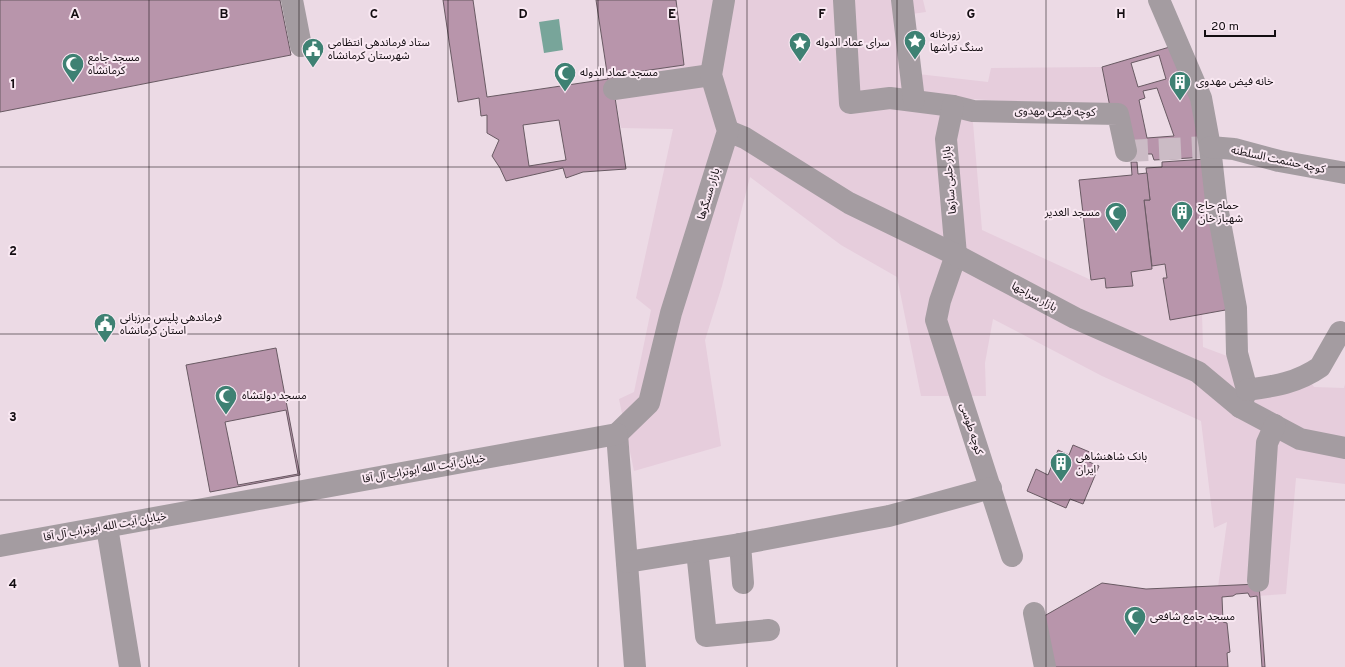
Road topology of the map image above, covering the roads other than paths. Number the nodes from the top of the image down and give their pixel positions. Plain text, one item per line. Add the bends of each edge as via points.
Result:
1 (292, 0) edge
2 (724, 0) edge
3 (844, 0) edge
4 (902, 0) edge
5 (1159, 0) edge
6 (301, 46) dead end
7 (711, 75) junction
8 (614, 89) dead end
9 (914, 100) junction
10 (953, 106) junction
11 (728, 131) junction
12 (1210, 147) junction
13 (1126, 151) dead end
14 (1345, 173) edge
15 (956, 255) junction
16 (1340, 332) dead end
17 (1244, 398) junction
18 (1275, 425) junction
19 (617, 434) junction
20 (1345, 448) edge
21 (991, 488) junction
22 (107, 527) junction
23 (740, 544) junction
24 (0, 546) edge
25 (697, 551) junction
26 (1012, 556) dead end
27 (627, 562) junction
28 (1258, 581) dead end
29 (743, 583) dead end
30 (1034, 612) dead end
31 (769, 630) dead end
32 (130, 667) edge
33 (635, 667) edge
34 (1045, 667) edge

1 - 6 street
2 - 7 street
3 - 9 street via 850,103 890,98
4 - 9 street
5 - 12 street via 1201,98
7 - 8 street
7 - 11 street
9 - 10 street
10 - 13 street, کوچه فیض مهدوی via 974,111 1118,114
10 - 15 street, بازار حلبی سازها via 946,139
11 - 15 street, بازار سراجها via 745,138 849,203
11 - 19 street, بازار مسگرها via 671,313 648,403
12 - 14 street, کوچه حشمت السلطنه via 1234,149 1316,169
12 - 17 street via 1216,201 1236,308
15 - 17 street, بازار سراجها via 1075,318 1198,372
15 - 21 street, کوچه طوسی via 936,320
16 - 17 street via 1320,367 1315,371
17 - 18 street, بازار سراجها
18 - 20 street, بازار سراجها via 1300,439
18 - 28 street via 1267,443
19 - 22 street, خیابان آیت الله ابوتراب آل آقا
19 - 27 street
21 - 23 street via 889,516
21 - 26 street, کوچه طوسی
22 - 24 street, خیابان آیت الله ابوتراب آل آقا
22 - 32 street
23 - 25 street
23 - 29 street
25 - 27 street
25 - 31 street via 706,636
27 - 33 street
30 - 34 street

